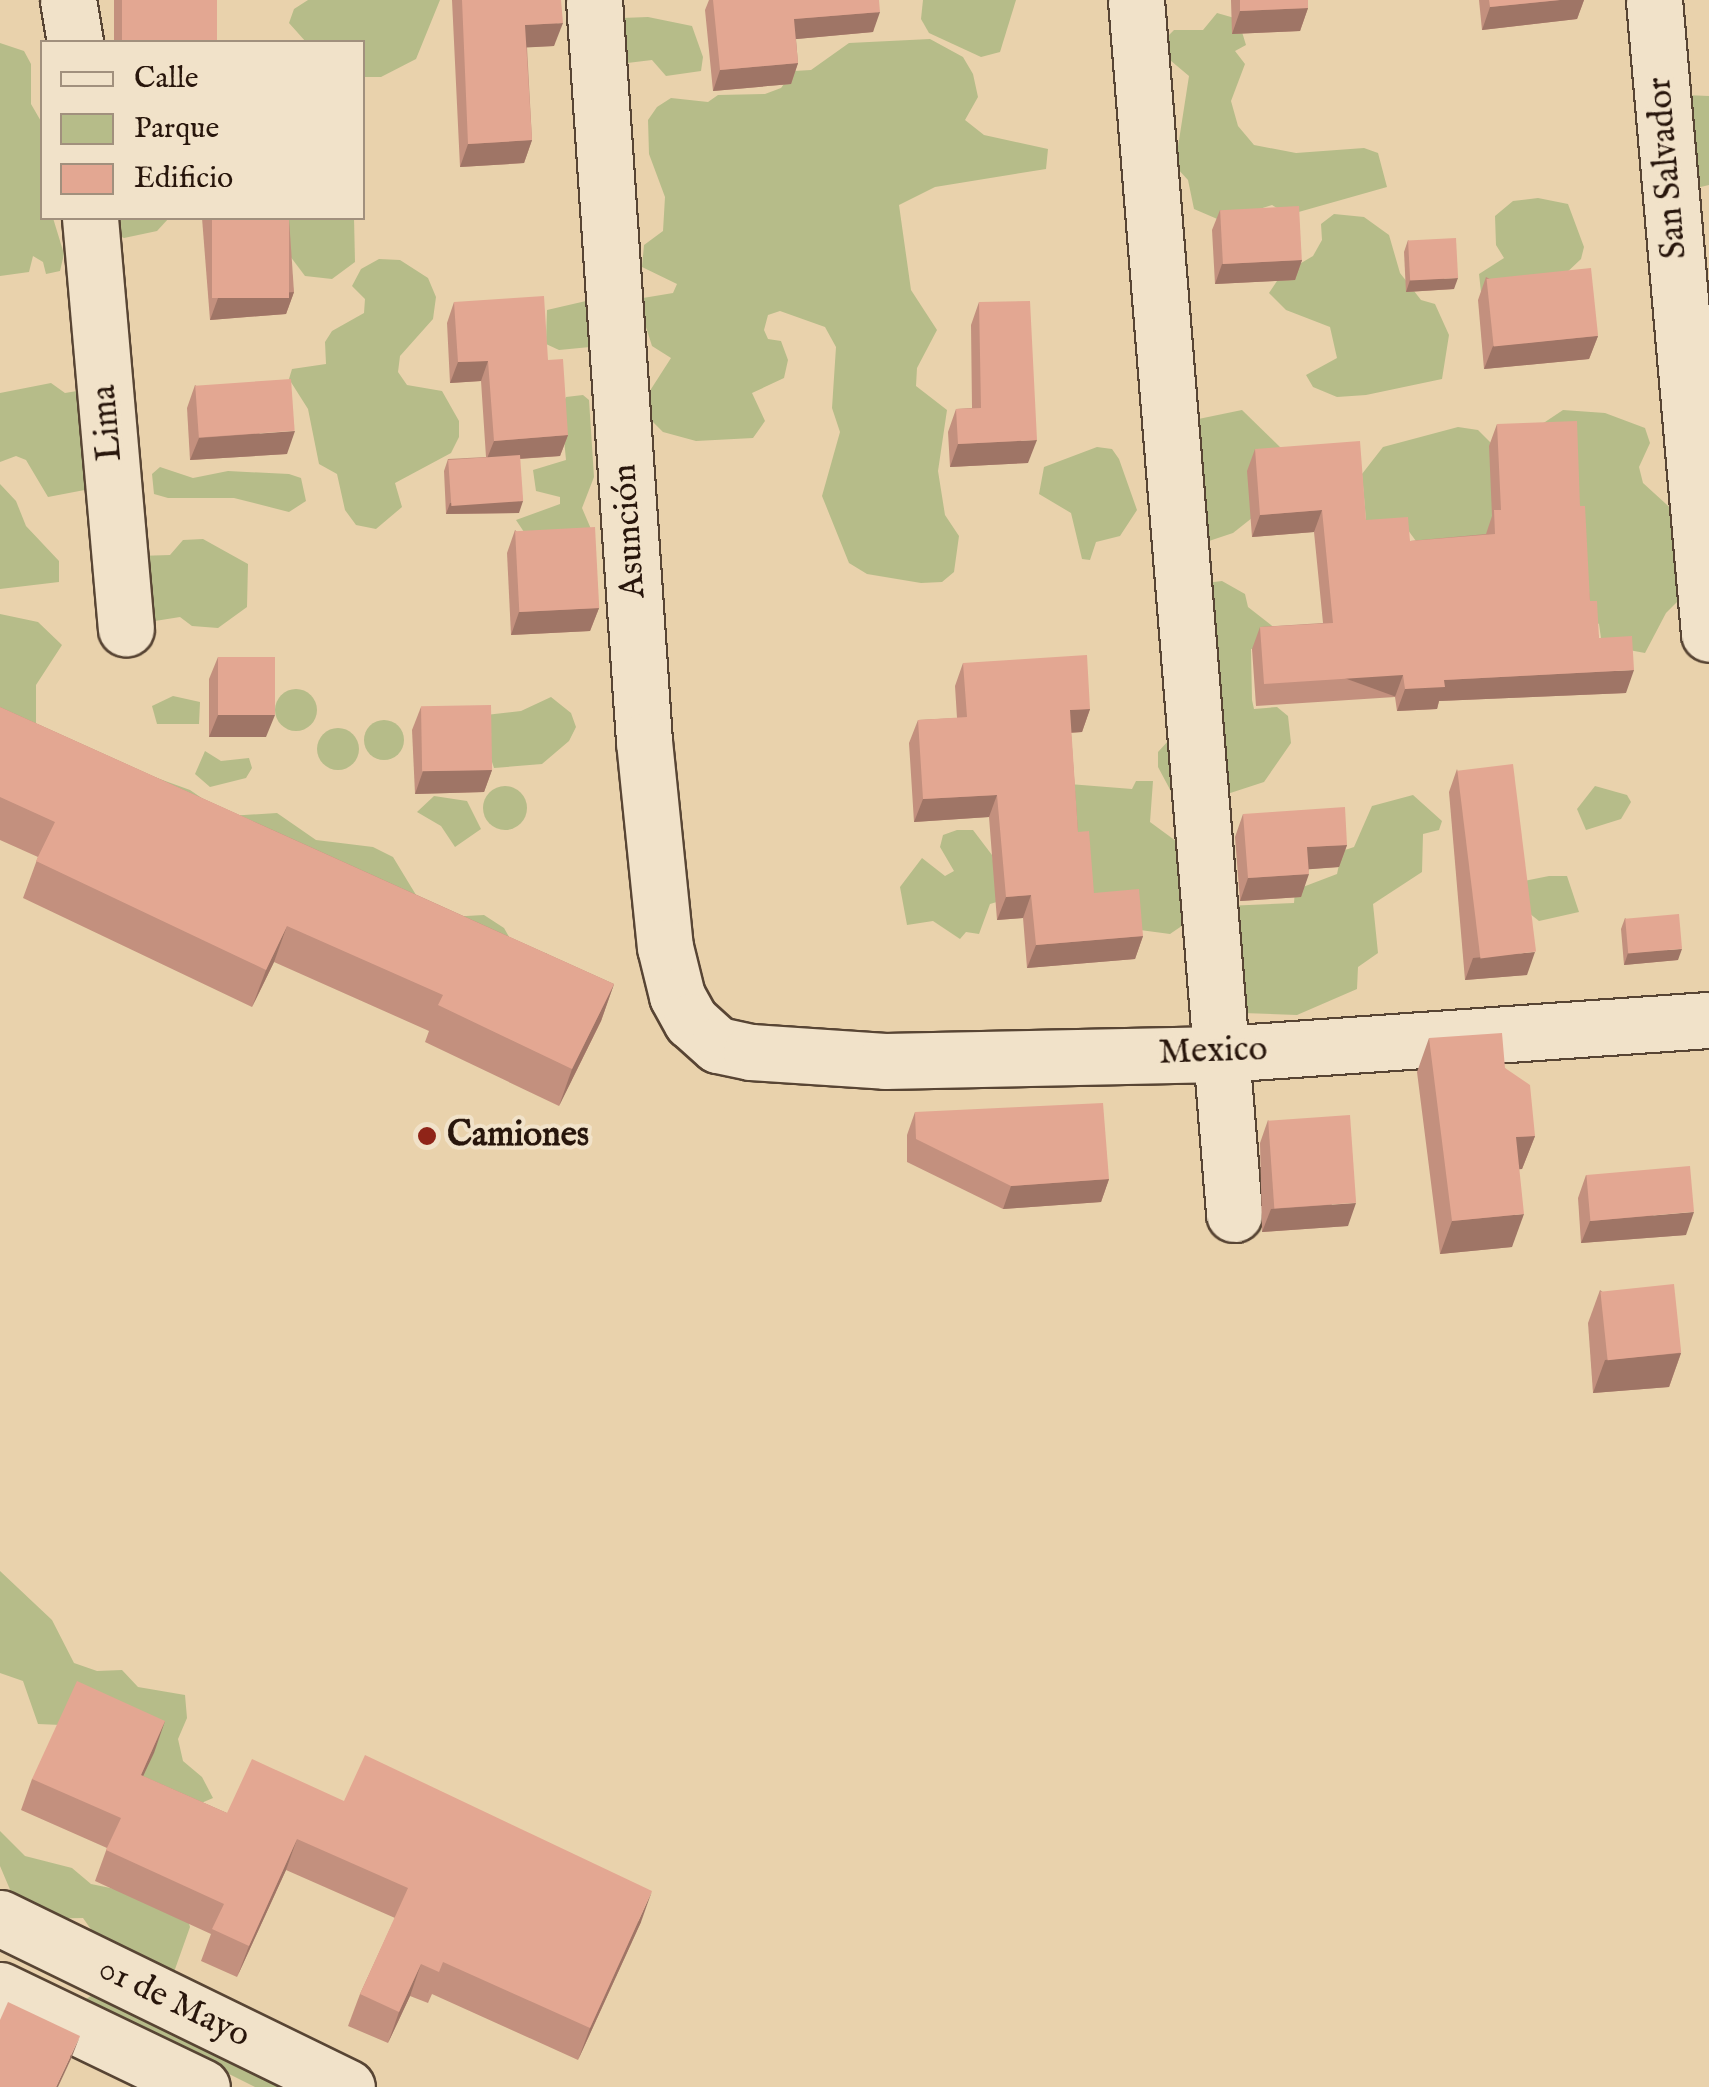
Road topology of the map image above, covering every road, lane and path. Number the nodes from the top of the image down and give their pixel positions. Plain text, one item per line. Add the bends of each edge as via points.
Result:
1 (68, 0) edge
2 (594, 0) edge
3 (1136, 0) edge
4 (1654, 0) edge
5 (74, 40) edge
6 (90, 220) edge
7 (126, 628) dead end
8 (1709, 634) edge
9 (1709, 1020) edge
10 (718, 1044) joint
11 (1222, 1054) junction
12 (1234, 1214) dead end
13 (0, 1918) edge
14 (0, 1990) edge
15 (202, 2087) edge
16 (347, 2087) edge

1 - 5 street
2 - 10 street, Asunción via 643,721 666,947 677,996 691,1022
3 - 11 street
4 - 8 street, San Salvador
6 - 7 street, Lima
9 - 11 street, Mexico
10 - 11 street, Mexico via 885,1061
11 - 12 street
13 - 16 street, 01 de Mayo
14 - 15 street, 01 de Mayo

